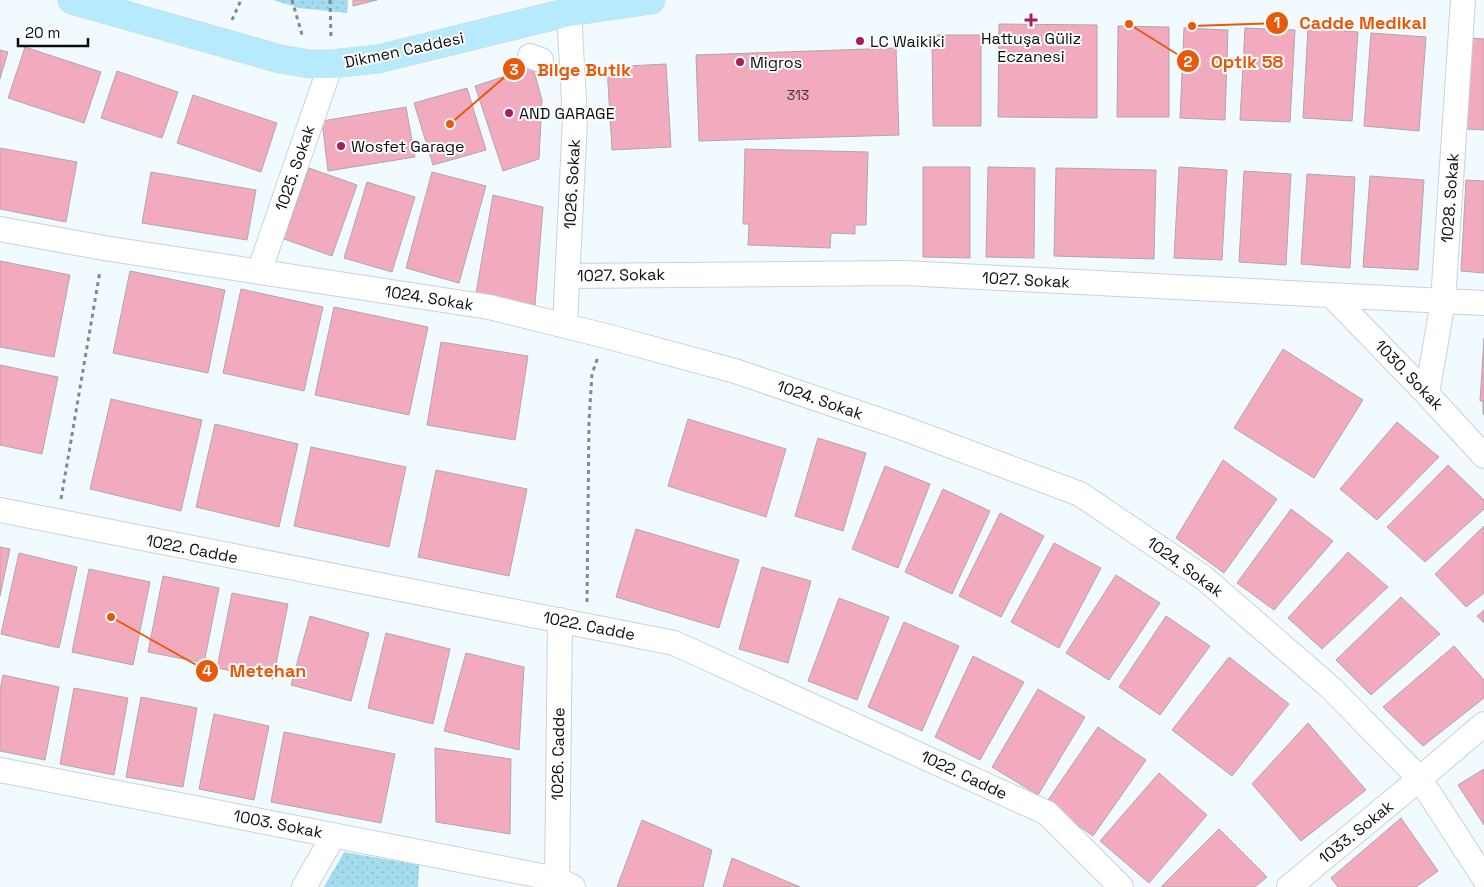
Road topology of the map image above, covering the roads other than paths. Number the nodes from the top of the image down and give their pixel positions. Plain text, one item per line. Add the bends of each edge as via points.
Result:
1 (72, 0) edge
2 (651, 0) edge
3 (1463, 0) edge
4 (569, 12) junction
5 (321, 64) junction
6 (0, 229) edge
7 (259, 272) junction
8 (567, 276) junction
9 (1332, 296) junction
10 (1443, 301) junction
11 (1484, 303) edge
12 (565, 326) junction
13 (1427, 394) junction
14 (1484, 456) edge
15 (0, 510) edge
16 (560, 620) junction
17 (1484, 724) edge
18 (0, 770) edge
19 (1422, 778) junction
20 (334, 835) junction
21 (1484, 878) edge
22 (562, 884) edge
23 (304, 887) edge
24 (1121, 887) edge
25 (1289, 887) edge

1 - 5 main road, Dikmen Caddesi via 280,59
2 - 4 main road, Dikmen Caddesi
3 - 10 street, 1028. Sokak
4 - 5 main road, Dikmen Caddesi via 378,59
4 - 8 street, 1026. Sokak via 575,119
5 - 7 street, 1025. Sokak
6 - 7 street, 1024. Sokak
7 - 12 street, 1024. Sokak via 489,307
8 - 9 street, 1027. Sokak via 904,273
8 - 12 street, 1026. Sokak
9 - 10 street, 1027. Sokak
9 - 13 street, 1030. Sokak
10 - 11 street, 1027. Sokak
10 - 13 street, 1028. Sokak
12 - 19 street, 1024. Sokak via 744,374 903,428 1080,494 1204,578 1332,689
13 - 14 street, 1030. Sokak
15 - 16 street, 1022. Cadde
16 - 22 street, 1026. Cadde
16 - 24 street, 1022. Cadde via 674,643 1047,814
17 - 19 street, 1033. Sokak
18 - 20 street, 1003. Sokak
19 - 21 street, 1024. Sokak
19 - 25 street, 1033. Sokak
20 - 22 street, 1003. Sokak
20 - 23 street

